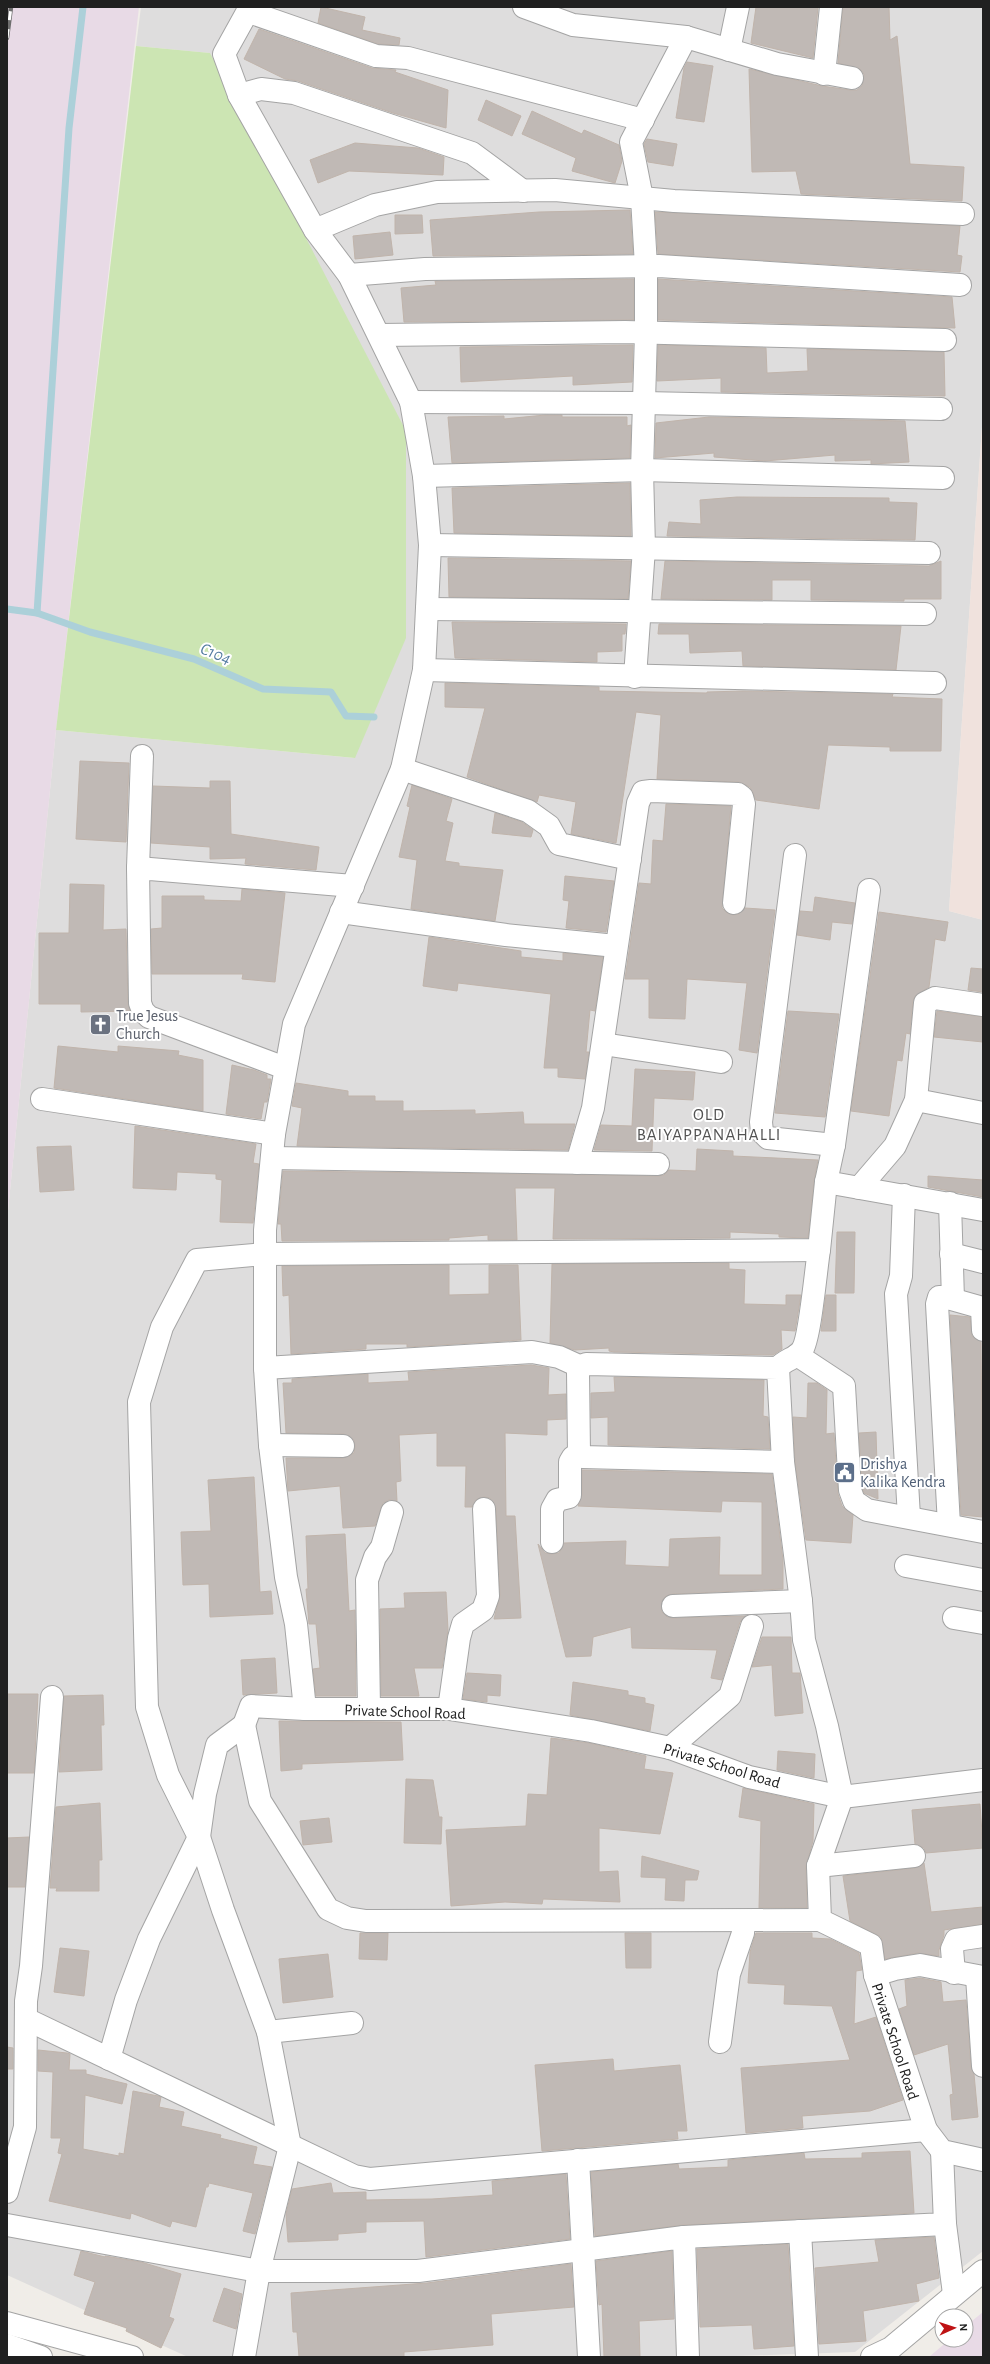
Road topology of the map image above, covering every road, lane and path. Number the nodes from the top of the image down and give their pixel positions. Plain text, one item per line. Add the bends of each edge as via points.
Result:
1 (524, 7) edge
2 (738, 7) edge
3 (831, 7) edge
4 (250, 9) edge
5 (686, 37) junction
6 (729, 50) junction
7 (824, 74) junction
8 (852, 78) dead end
9 (239, 94) junction
10 (643, 120) junction
11 (523, 191) junction
12 (642, 198) junction
13 (963, 214) dead end
14 (315, 230) junction
15 (646, 266) junction
16 (349, 275) junction
17 (960, 285) dead end
18 (646, 333) junction
19 (380, 335) junction
20 (945, 340) dead end
21 (411, 402) junction
22 (644, 402) junction
23 (941, 409) dead end
24 (642, 470) junction
25 (424, 476) junction
26 (944, 478) dead end
27 (430, 546) junction
28 (644, 548) junction
29 (929, 553) dead end
30 (427, 610) junction
31 (640, 612) junction
32 (925, 614) dead end
33 (424, 670) junction
34 (634, 677) junction
35 (934, 683) dead end
36 (142, 756) dead end
37 (402, 769) junction
38 (795, 855) dead end
39 (630, 859) junction
40 (138, 868) junction
41 (353, 886) junction
42 (869, 890) dead end
43 (734, 903) dead end
44 (341, 912) junction
45 (616, 946) junction
46 (983, 1005) edge
47 (603, 1044) junction
48 (721, 1062) dead end
49 (285, 1068) junction
50 (42, 1099) dead end
51 (916, 1100) junction
52 (983, 1112) edge
53 (274, 1134) junction
54 (834, 1145) junction
55 (272, 1158) junction
56 (577, 1163) junction
57 (658, 1164) dead end
58 (826, 1182) junction
59 (860, 1188) junction
60 (904, 1195) junction
61 (950, 1203) junction
62 (983, 1210) edge
63 (819, 1250) junction
64 (264, 1254) junction
65 (951, 1254) junction
66 (983, 1262) edge
67 (953, 1299) junction
68 (983, 1308) edge
69 (983, 1330) edge
70 (797, 1355) junction
71 (581, 1367) junction
72 (265, 1368) junction
73 (778, 1368) junction
74 (270, 1445) junction
75 (343, 1446) dead end
76 (579, 1454) junction
77 (783, 1462) junction
78 (484, 1509) dead end
79 (392, 1512) dead end
80 (909, 1517) junction
81 (949, 1525) junction
82 (983, 1532) edge
83 (552, 1542) dead end
84 (906, 1566) dead end
85 (983, 1580) edge
86 (801, 1600) junction
87 (672, 1606) dead end
88 (954, 1618) dead end
89 (983, 1623) edge
90 (752, 1626) dead end
91 (52, 1697) dead end
92 (304, 1709) junction
93 (369, 1709) junction
94 (449, 1709) junction
95 (244, 1725) junction
96 (670, 1748) junction
97 (983, 1780) edge
98 (842, 1797) junction
99 (199, 1837) junction
100 (914, 1856) dead end
101 (818, 1866) junction
102 (820, 1920) junction
103 (744, 1921) junction
104 (983, 1936) edge
105 (954, 1973) junction
106 (874, 1975) junction
107 (980, 1977) edge
108 (26, 2019) junction
109 (352, 2023) dead end
110 (268, 2032) junction
111 (720, 2042) dead end
112 (109, 2059) junction
113 (983, 2066) edge
114 (926, 2130) junction
115 (290, 2146) junction
116 (942, 2151) junction
117 (578, 2160) junction
118 (983, 2160) edge
119 (7, 2192) edge
120 (945, 2224) junction
121 (7, 2225) edge
122 (800, 2231) junction
123 (684, 2237) junction
124 (582, 2249) junction
125 (259, 2271) junction
126 (983, 2271) edge
127 (954, 2294) junction
128 (7, 2323) edge
129 (7, 2345) edge
130 (41, 2357) edge
131 (132, 2357) edge
132 (244, 2357) edge
133 (589, 2357) edge
134 (688, 2357) edge
135 (807, 2357) edge
136 (872, 2357) edge

1 - 5 street via 573,25
2 - 6 street
3 - 7 street
4 - 9 street via 224,54
4 - 10 street via 376,56 408,58
5 - 6 street
5 - 10 street
6 - 7 street
7 - 8 street
9 - 11 street via 261,89 294,93 472,153
9 - 14 street
10 - 12 street via 631,142
11 - 12 street via 555,190
11 - 14 street via 437,192 375,206
12 - 13 street
12 - 15 street
14 - 16 street
15 - 16 street via 425,270
15 - 17 street
15 - 18 street
16 - 19 street
18 - 19 street
18 - 20 street
18 - 22 street
19 - 21 street
21 - 22 street
21 - 25 street
22 - 23 street
22 - 24 street
24 - 25 street
24 - 26 street
24 - 28 street
25 - 27 street
27 - 28 street
27 - 30 street
28 - 29 street
28 - 31 street
30 - 31 street
30 - 33 street
31 - 32 street
31 - 34 street
33 - 34 street
33 - 37 street
34 - 35 street
36 - 40 street
37 - 39 street via 528,811 549,826 559,844
37 - 41 street
38 - 54 street via 762,1114 762,1132 768,1138
39 - 43 street via 638,803 643,792 738,794 744,804
39 - 45 street
40 - 41 street
40 - 49 street via 140,1003 144,1011 149,1017
41 - 44 street
42 - 54 street
44 - 45 street via 506,935
44 - 49 street via 294,1024
45 - 47 street
46 - 51 street via 935,998 925,1003
47 - 48 street
47 - 56 street via 593,1108
49 - 53 street
50 - 53 street
51 - 52 street
51 - 59 street via 894,1146
53 - 55 street
54 - 58 street
55 - 56 street
55 - 64 street
56 - 57 street
58 - 59 street
58 - 63 street
59 - 60 street
60 - 61 street
60 - 80 street via 901,1276 896,1294
61 - 62 street
61 - 65 street
63 - 64 street
63 - 70 street via 806,1342
64 - 72 street
64 - 99 street via 197,1260 162,1327 139,1402 147,1708 168,1775
65 - 66 street
65 - 67 street
67 - 68 street
67 - 81 street via 939,1297 937,1304
68 - 69 street
70 - 73 street via 787,1359
70 - 80 street via 844,1386 850,1490 854,1501 867,1510
71 - 72 street via 559,1357 532,1352
71 - 73 street via 586,1364
71 - 76 street via 578,1372
72 - 74 street
73 - 77 street
74 - 75 street
74 - 92 street via 286,1577 296,1624
76 - 77 street via 582,1457
76 - 83 street via 570,1462 569,1498 557,1500 552,1509
77 - 86 street
78 - 94 street via 488,1596 483,1610 463,1624
79 - 93 street via 382,1547 366,1580
80 - 81 street
81 - 82 street
84 - 85 street
86 - 87 street
86 - 98 street via 804,1640 827,1726
88 - 89 street
90 - 96 street via 730,1696
91 - 108 street
92 - 93 street, Private School Road
92 - 95 street, Private School Road via 251,1706
93 - 94 street, Private School Road
94 - 96 street, Private School Road via 592,1731
95 - 99 street via 217,1745 205,1794
95 - 103 street via 260,1801 328,1909 347,1918 366,1921
96 - 98 street, Private School Road via 749,1777
97 - 98 street, Private School Road
98 - 101 street
99 - 110 street
99 - 112 street via 149,1939 126,2000
100 - 101 street
101 - 102 street
102 - 103 street
102 - 106 street, Private School Road via 871,1945
103 - 111 street via 743,1933 730,1974
104 - 105 street via 956,1940 952,1949
105 - 106 street via 920,1965
105 - 107 street
106 - 114 street, Private School Road
107 - 113 street
108 - 112 street
108 - 119 street via 25,2128
109 - 110 street
110 - 115 street
112 - 115 street
114 - 116 street, Private School Road
114 - 117 street
115 - 117 street via 354,2176 370,2179
115 - 125 street
116 - 118 street
116 - 120 street
117 - 124 street
120 - 122 street
120 - 127 street
121 - 125 street
122 - 123 street
122 - 135 street
123 - 124 street
123 - 134 street
124 - 125 street via 418,2271
124 - 133 street
125 - 132 street
126 - 127 street
127 - 136 street via 891,2348
128 - 131 street
129 - 130 street

